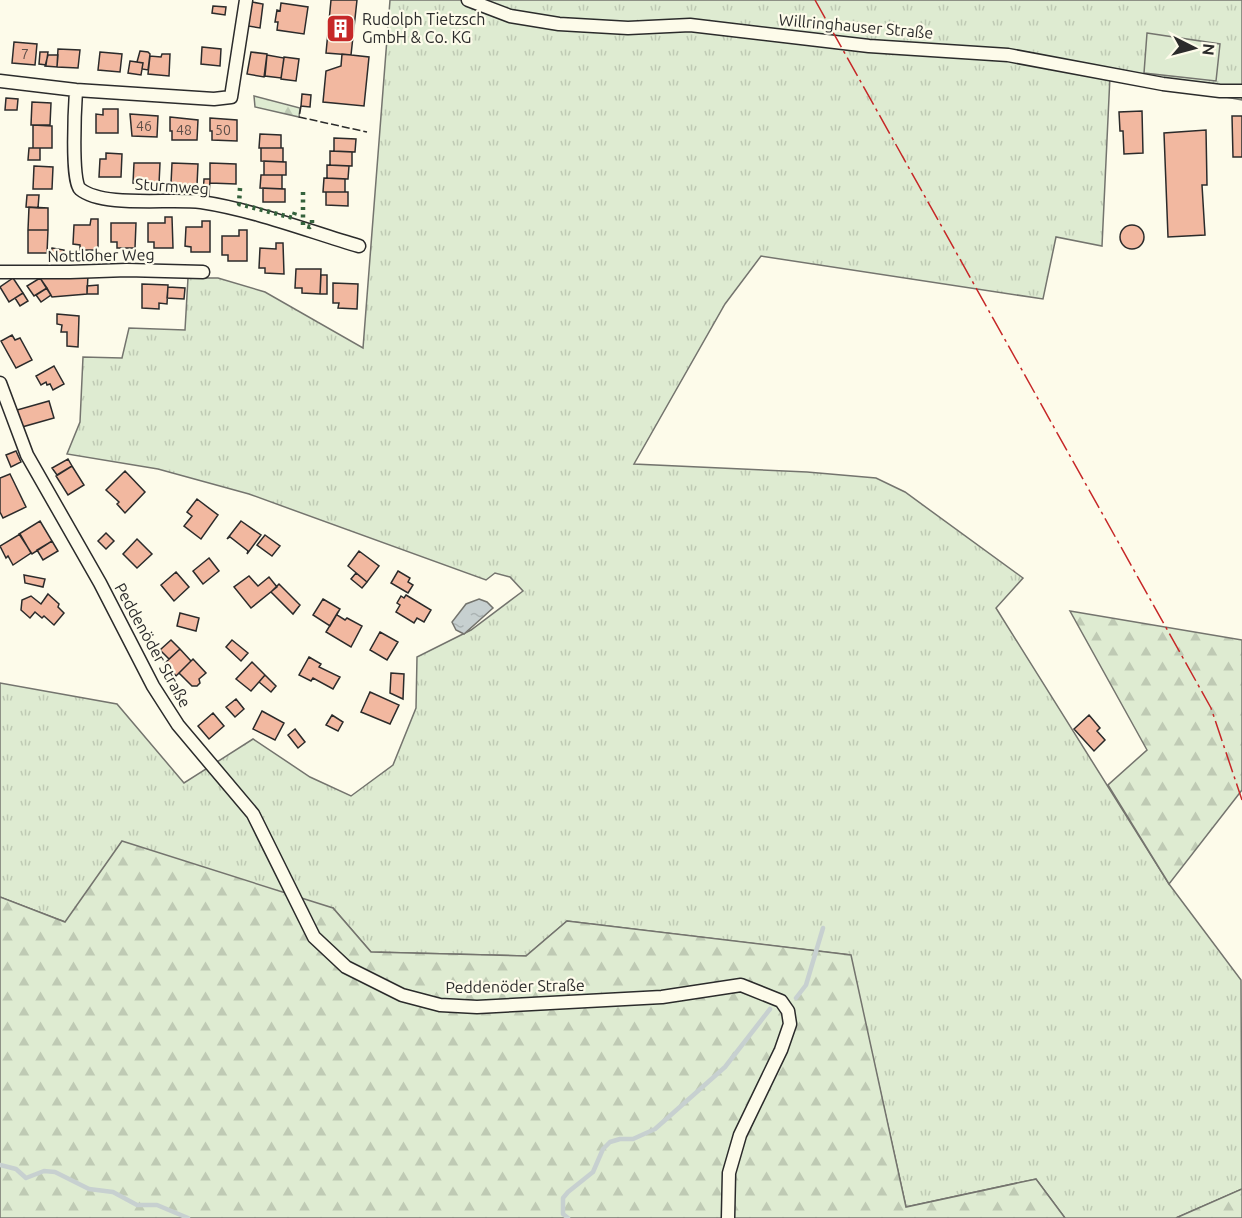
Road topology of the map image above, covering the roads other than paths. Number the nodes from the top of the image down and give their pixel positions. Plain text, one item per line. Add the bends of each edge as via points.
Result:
1 (246, 0) edge
2 (468, 0) edge
3 (0, 81) edge
4 (76, 90) junction
5 (1242, 91) edge
6 (359, 246) dead end
7 (0, 272) edge
8 (203, 272) dead end
9 (0, 383) edge
10 (728, 1218) edge

1 - 4 street via 231,97
2 - 5 street, Willringhauser Straße via 510,16 559,24 628,28 690,25 869,46 1008,55 1163,84
3 - 4 street
4 - 6 street, Sturmweg via 75,169 79,189 104,199 200,202
7 - 8 street, Nottloher Weg
9 - 10 street, Peddenöder Straße via 27,455 153,686 178,725 253,814 314,937 346,967 402,994 440,1005 477,1007 651,998 741,985 781,1001 790,1024 740,1135 729,1173

